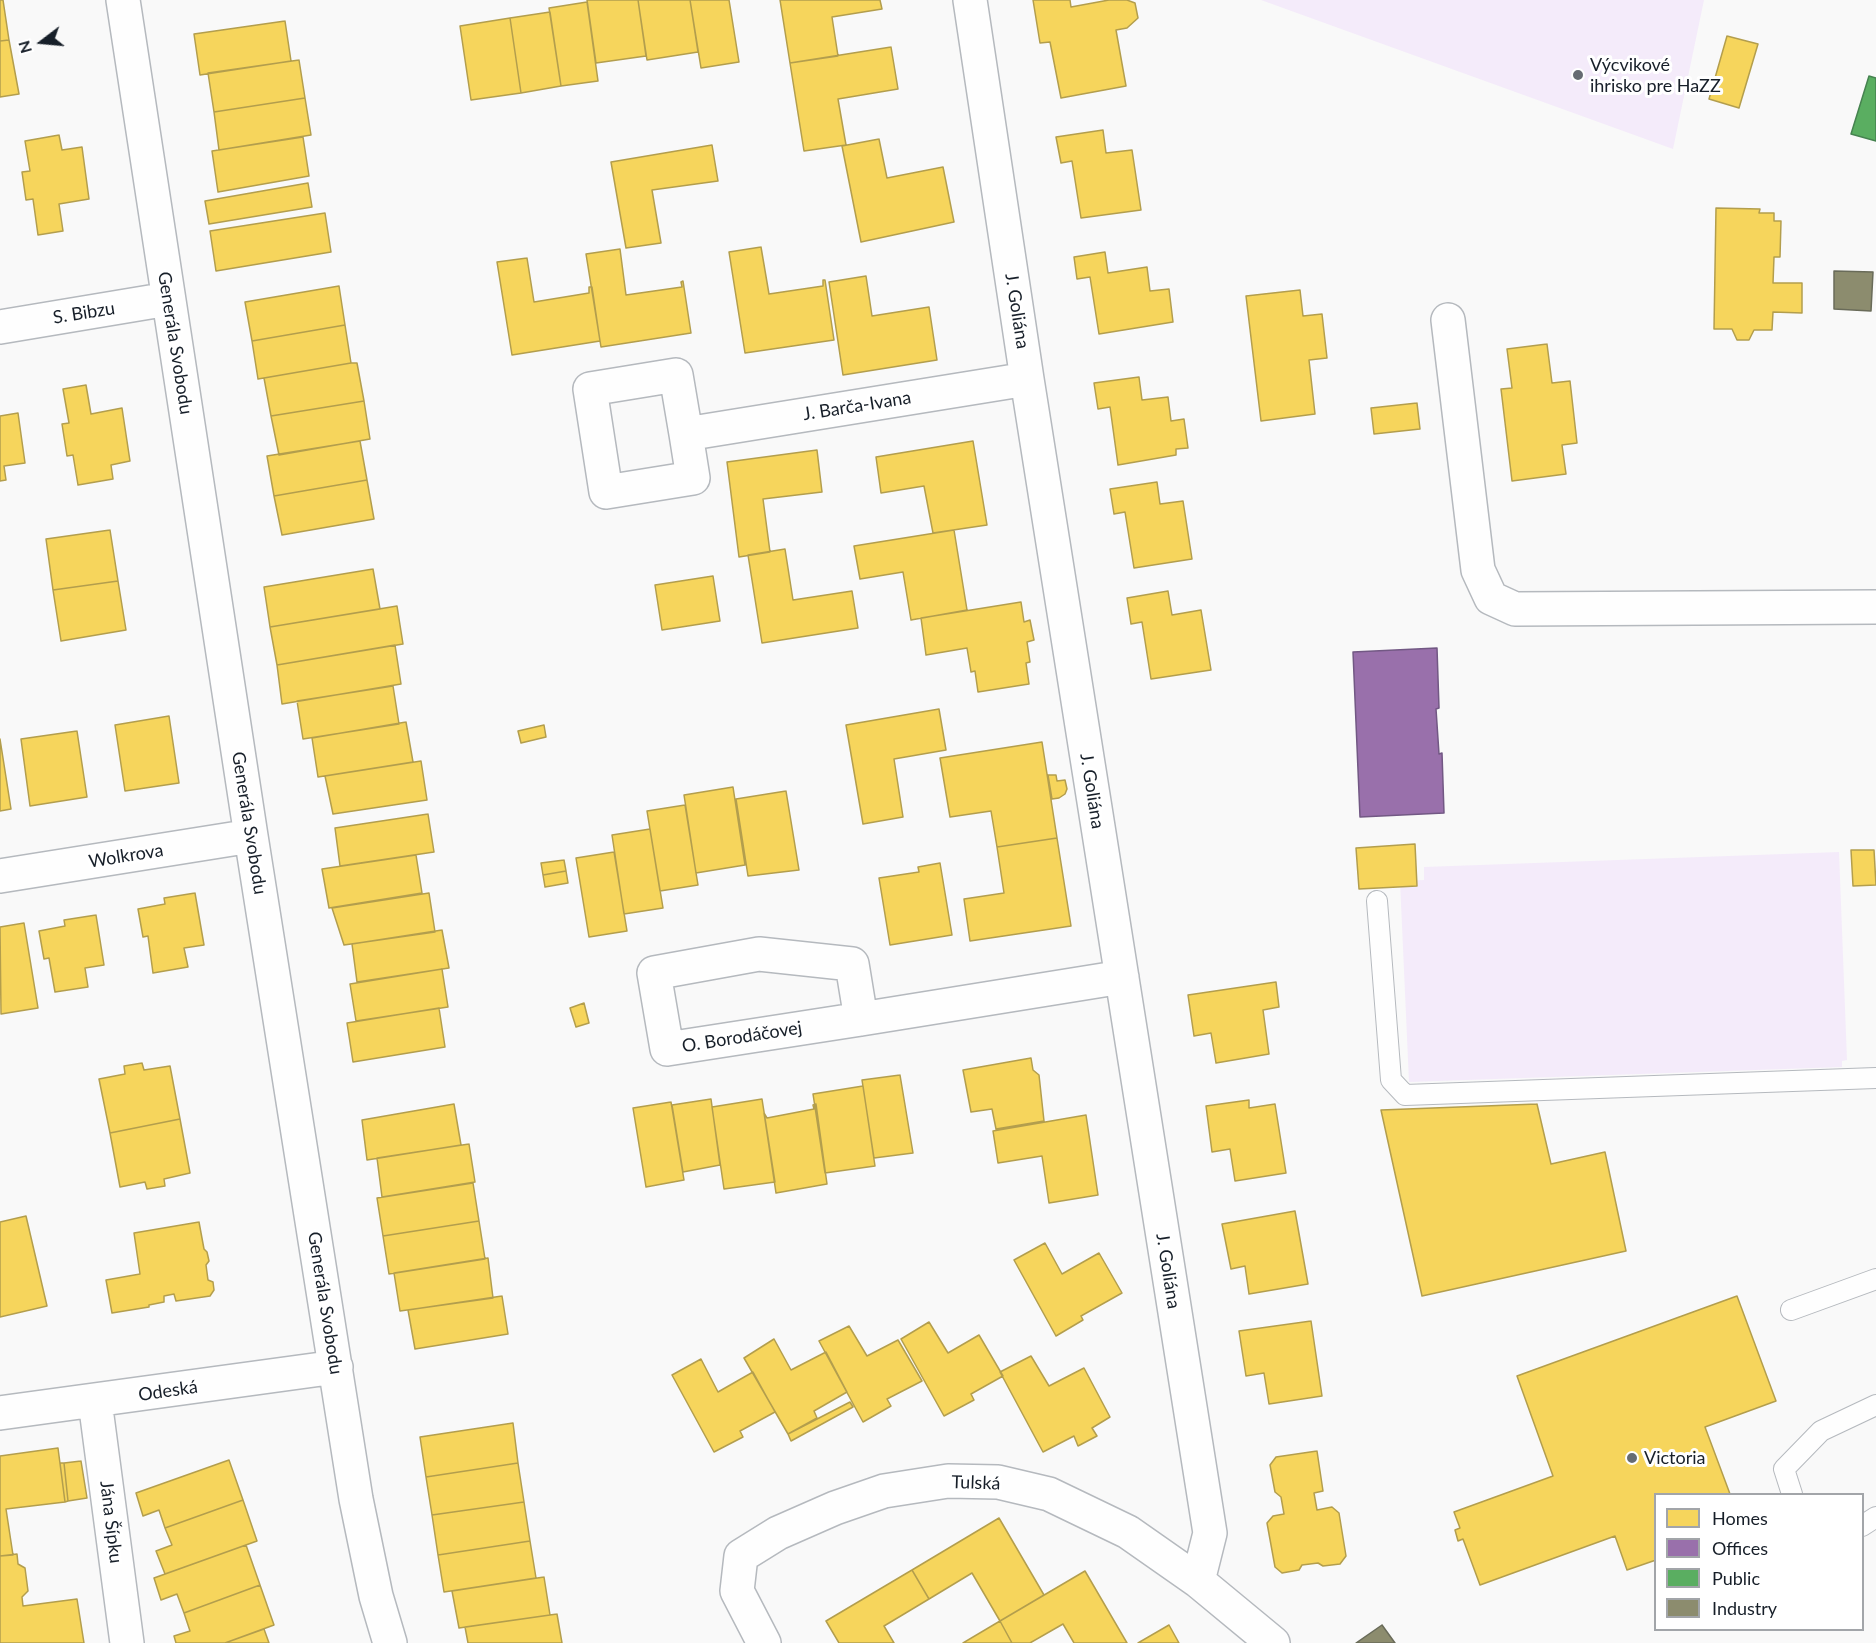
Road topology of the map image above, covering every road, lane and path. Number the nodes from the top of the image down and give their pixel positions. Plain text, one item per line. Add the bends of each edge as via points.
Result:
1 (123, 0) edge
2 (970, 0) edge
3 (168, 299) junction
4 (1448, 320) dead end
5 (0, 327) edge
6 (1027, 379) junction
7 (686, 434) dead end
8 (1876, 607) edge
9 (251, 836) junction
10 (0, 876) edge
11 (1377, 901) dead end
12 (1122, 977) junction
13 (861, 1019) junction
14 (1876, 1078) edge
15 (1876, 1280) edge
16 (1791, 1310) dead end
17 (336, 1367) junction
18 (95, 1401) junction
19 (1876, 1405) edge
20 (0, 1413) edge
21 (1792, 1493) edge
22 (1198, 1581) junction
23 (127, 1643) edge
24 (390, 1643) edge
25 (764, 1643) edge
26 (1273, 1643) edge

1 - 3 street, Generála Svobodu
2 - 6 street, J. Goliána
3 - 5 street, S. Bibzu
3 - 9 street, Generála Svobodu
4 - 8 street via 1478,570 1491,598 1515,609
6 - 7 street, J. Barča-Ivana
6 - 12 street, J. Goliána
9 - 10 street, Wolkrova
9 - 17 street, Generála Svobodu
11 - 14 lane via 1392,1080 1405,1095
12 - 13 street, O. Borodáčovej
12 - 22 street, J. Goliána via 1210,1533
13 - 13 street, O. Borodáčovej via 667,1049 654,973 759,954 852,964
15 - 16 lane
17 - 18 street, Odeská
17 - 24 street, Generála Svobodu via 358,1509
18 - 20 street, Odeská
18 - 23 street, Jána Šípku
19 - 21 lane via 1821,1431 1784,1469
22 - 25 street, Tulská via 1128,1532 1049,1494 998,1482 948,1481 884,1491 835,1508 778,1533 741,1556 737,1591
22 - 26 street, Tulská

